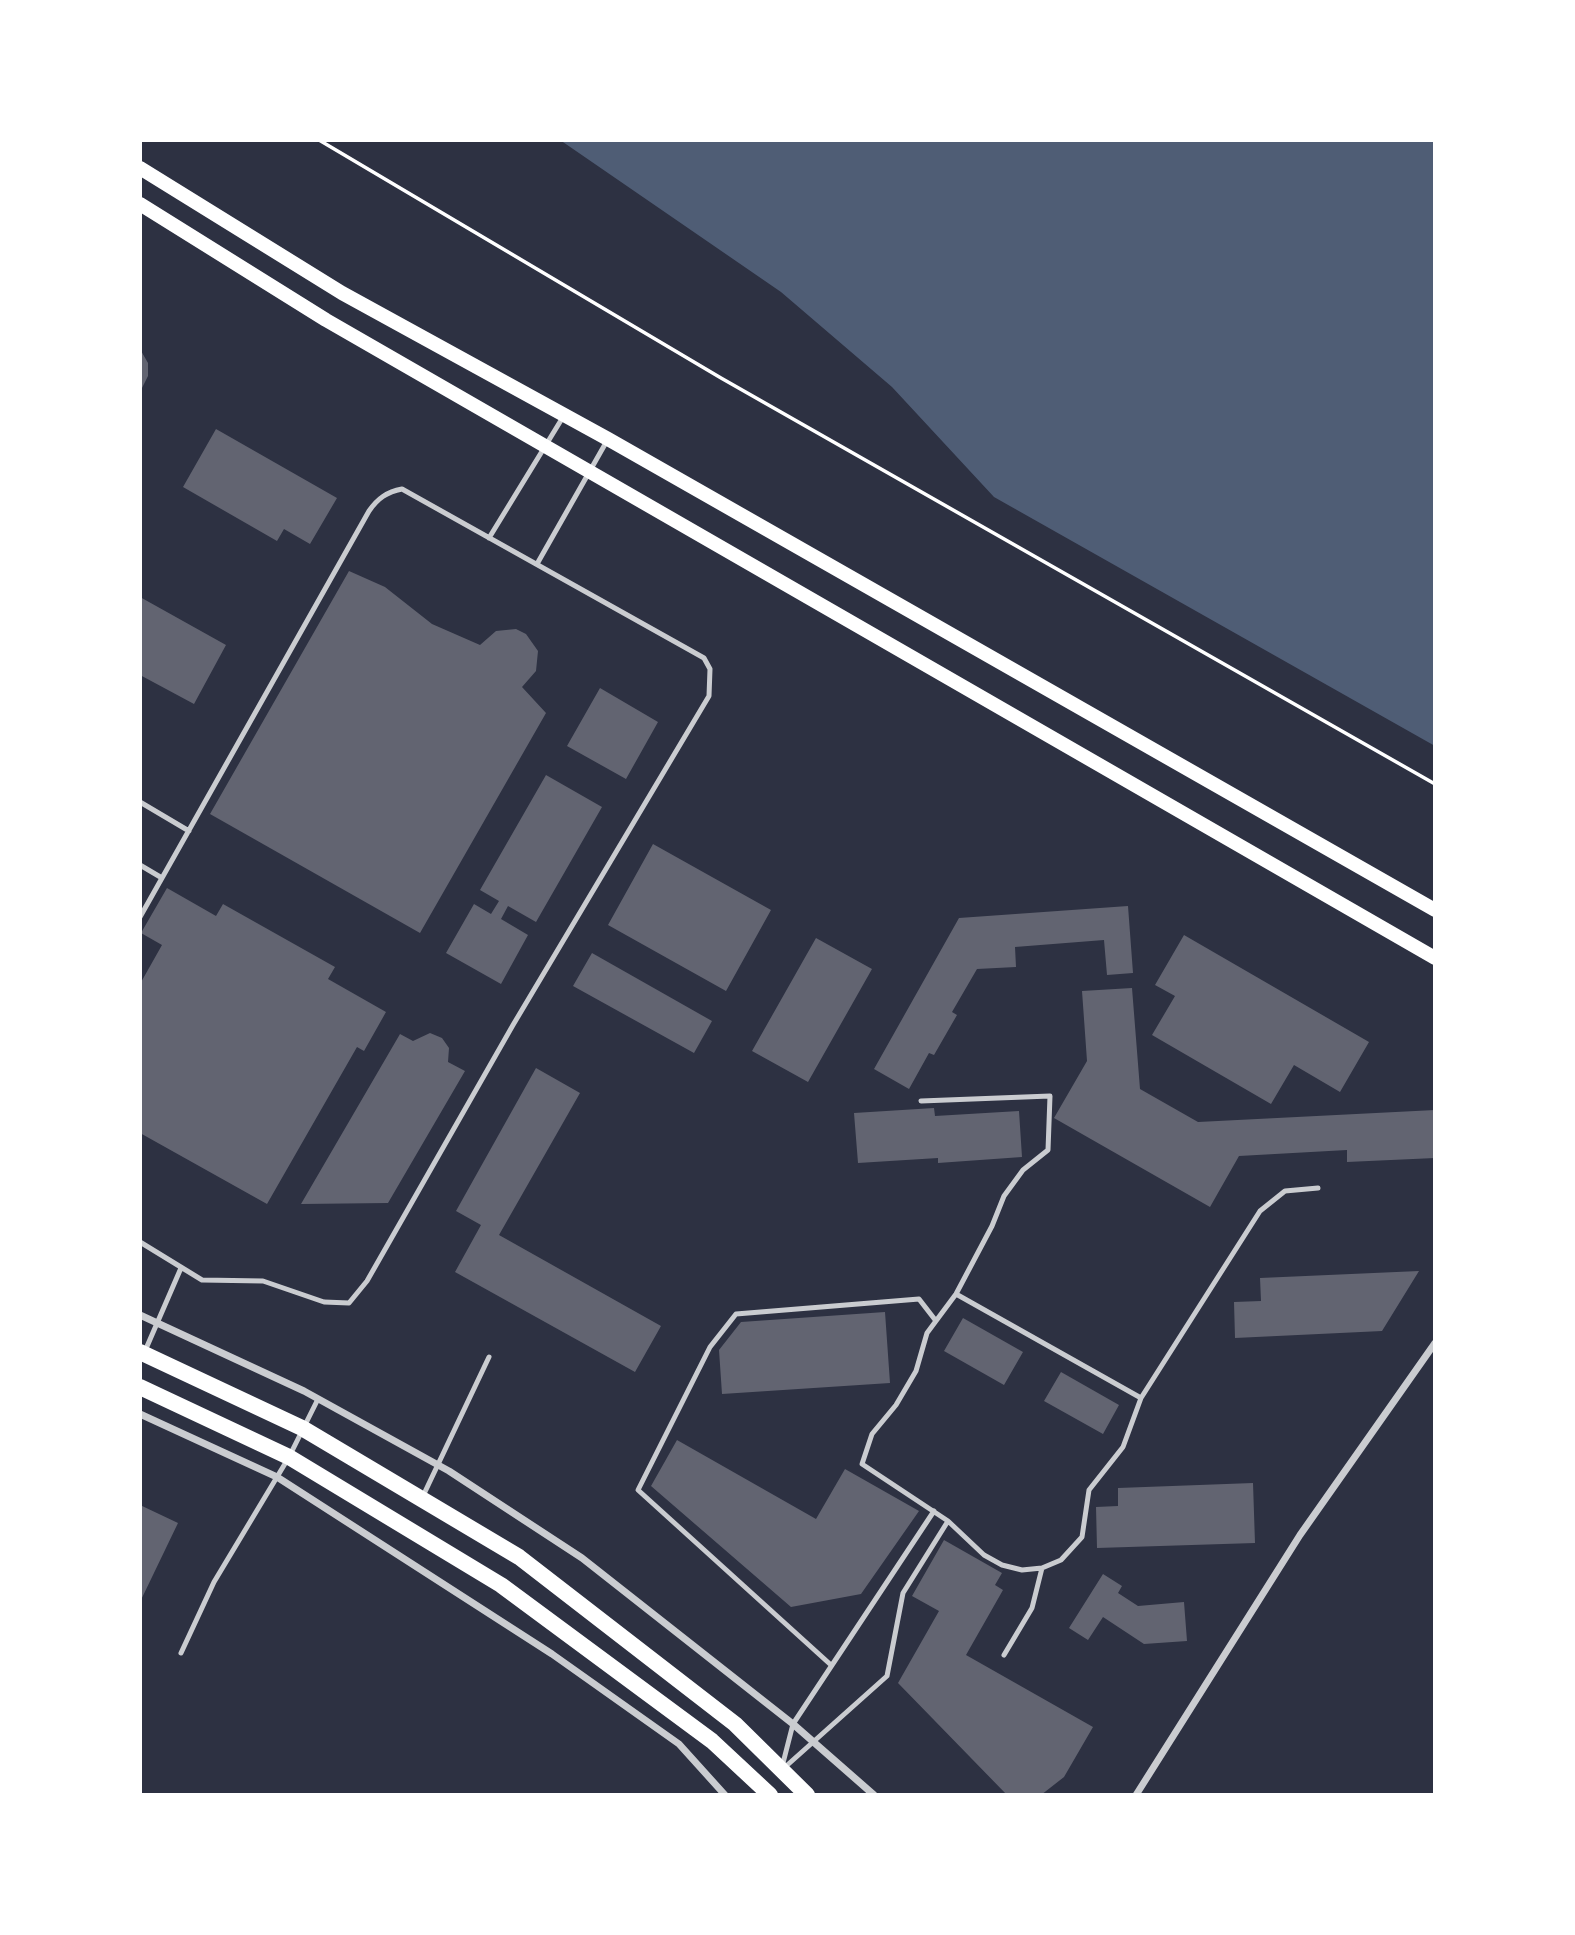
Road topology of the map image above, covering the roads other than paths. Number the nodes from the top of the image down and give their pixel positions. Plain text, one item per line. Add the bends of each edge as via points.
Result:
1 (140, 168) edge
2 (140, 204) edge
3 (565, 415) junction
4 (608, 439) junction
5 (545, 446) junction
6 (590, 472) junction
7 (489, 538) junction
8 (537, 564) junction
9 (140, 802) edge
10 (189, 831) junction
11 (140, 866) edge
12 (162, 878) junction
13 (1435, 910) edge
14 (140, 917) edge
15 (1435, 958) edge
16 (920, 1101) dead end
17 (1318, 1188) dead end
18 (140, 1242) edge
19 (181, 1268) junction
20 (956, 1294) junction
21 (140, 1315) edge
22 (936, 1321) junction
23 (158, 1322) junction
24 (1435, 1343) edge
25 (142, 1353) edge
26 (489, 1357) dead end
27 (140, 1387) edge
28 (1141, 1398) junction
29 (318, 1399) junction
30 (140, 1414) edge
31 (302, 1428) junction
32 (289, 1457) junction
33 (437, 1465) junction
34 (277, 1477) junction
35 (422, 1499) junction
36 (934, 1511) junction
37 (948, 1521) junction
38 (1042, 1567) junction
39 (181, 1653) dead end
40 (1004, 1655) dead end
41 (831, 1665) junction
42 (793, 1724) junction
43 (812, 1741) junction
44 (782, 1770) junction
45 (725, 1795) edge
46 (770, 1795) edge
47 (807, 1795) edge
48 (874, 1795) edge
49 (1136, 1795) edge

1 - 3 main road via 342,293
2 - 5 main road via 326,320
3 - 4 main road
3 - 5 lane
4 - 6 lane
4 - 13 main road
5 - 6 main road
5 - 7 lane
6 - 8 lane
6 - 15 main road
7 - 8 lane
7 - 10 lane via 402,489 375,502
8 - 19 lane via 704,657 710,669 709,695 368,1281 349,1303 324,1302 263,1281 202,1280
9 - 10 lane
10 - 12 lane
11 - 12 lane
12 - 14 lane
16 - 20 lane via 1050,1096 1048,1150 1023,1170 1004,1196
17 - 28 lane via 1285,1191 1260,1211
18 - 19 lane
19 - 23 lane
20 - 22 lane
20 - 28 lane
21 - 23 street
22 - 36 lane via 927,1333 916,1371 872,1433 862,1464
22 - 41 lane via 919,1299 736,1314 710,1347 638,1490
23 - 25 lane
23 - 29 street
24 - 49 street via 1300,1535
25 - 31 main road
26 - 33 lane
27 - 32 main road
28 - 38 lane via 1122,1447 1089,1490 1082,1537 1061,1560
29 - 31 lane
29 - 33 street
30 - 34 street
31 - 32 lane
31 - 35 main road
32 - 34 lane
32 - 46 main road via 501,1585 712,1741
33 - 35 lane
33 - 42 street via 582,1558
34 - 39 lane via 214,1582
34 - 45 street via 594,1684 678,1744
35 - 44 main road via 519,1557 735,1724
36 - 37 lane
36 - 41 lane
37 - 38 lane via 984,1555 1002,1565 1022,1570
37 - 43 lane via 904,1593 887,1676
38 - 40 lane via 1032,1608
41 - 42 lane
42 - 43 street
42 - 44 lane
43 - 44 lane
43 - 48 street
44 - 47 main road

